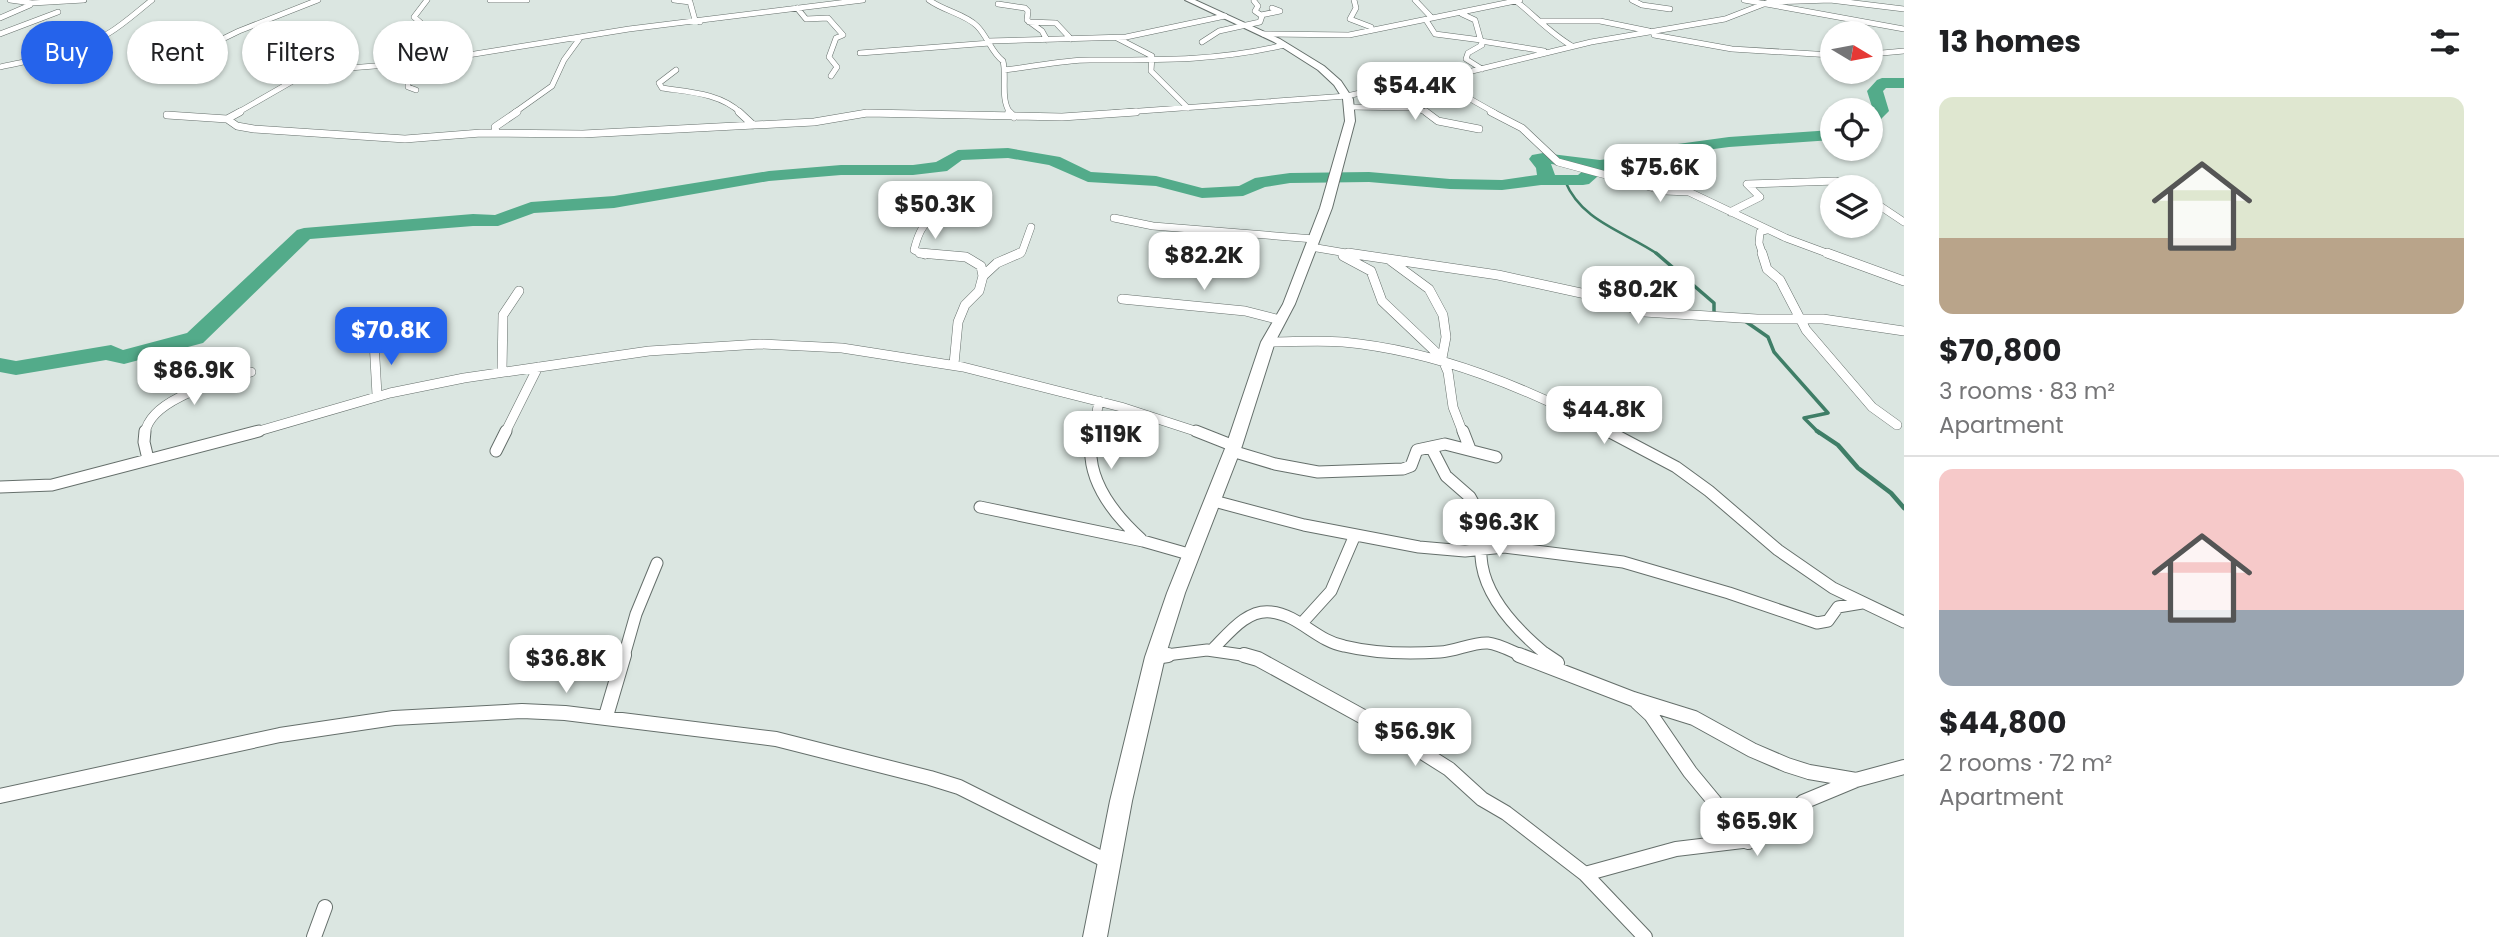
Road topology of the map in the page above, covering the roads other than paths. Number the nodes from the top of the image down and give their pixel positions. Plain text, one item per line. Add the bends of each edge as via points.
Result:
1 (84, 0) edge
2 (152, 0) edge
3 (318, 0) edge
4 (427, 0) edge
5 (490, 0) edge
6 (527, 0) edge
7 (674, 0) edge
8 (863, 0) edge
9 (929, 0) edge
10 (1018, 0) edge
11 (1189, 0) edge
12 (1354, 0) edge
13 (1415, 0) edge
14 (1632, 0) edge
15 (1744, 0) edge
16 (1830, 0) edge
17 (9, 1) edge
18 (1254, 1) edge
19 (1518, 1) edge
20 (1763, 3) junction
21 (32, 4) junction
22 (998, 4) dead end
23 (1023, 6) junction
24 (797, 8) junction
25 (1272, 8) dead end
26 (1670, 9) dead end
27 (1904, 9) edge
28 (58, 12) dead end
29 (1460, 13) junction
30 (1261, 15) junction
31 (1225, 16) junction
32 (0, 18) edge
33 (1429, 19) junction
34 (419, 21) edge
35 (1541, 21) junction
36 (700, 22) junction
37 (1029, 22) junction
38 (1245, 25) junction
39 (1373, 28) junction
40 (1904, 29) edge
41 (1651, 33) junction
42 (0, 34) edge
43 (1263, 34) junction
44 (228, 37) edge
45 (580, 38) junction
46 (1071, 38) junction
47 (1117, 38) junction
48 (1047, 40) junction
49 (1481, 41) junction
50 (989, 42) junction
51 (1202, 42) dead end
52 (1284, 45) junction
53 (1572, 46) junction
54 (1904, 51) edge
55 (1554, 52) junction
56 (860, 53) dead end
57 (1883, 53) edge
58 (1820, 54) edge
59 (473, 55) edge
60 (1152, 60) junction
61 (0, 66) edge
62 (373, 66) edge
63 (1482, 69) junction
64 (676, 70) dead end
65 (1004, 70) junction
66 (1456, 74) junction
67 (831, 76) dead end
68 (408, 84) edge
69 (416, 90) dead end
70 (1347, 96) junction
71 (1350, 107) junction
72 (1188, 108) junction
73 (167, 115) dead end
74 (1014, 117) junction
75 (227, 119) junction
76 (753, 125) junction
77 (1479, 129) dead end
78 (496, 133) junction
79 (1820, 182) edge
80 (1883, 208) edge
81 (974, 211) dead end
82 (1730, 212) junction
83 (1114, 218) dead end
84 (1904, 222) edge
85 (1031, 227) dead end
86 (1766, 230) junction
87 (1317, 245) junction
88 (1382, 257) junction
89 (983, 276) junction
90 (1904, 281) edge
91 (519, 291) dead end
92 (1122, 299) dead end
93 (1800, 318) junction
94 (1280, 320) junction
95 (1904, 331) edge
96 (374, 341) dead end
97 (1268, 342) junction
98 (1443, 361) junction
99 (954, 364) junction
100 (538, 367) junction
101 (502, 370) junction
102 (251, 372) dead end
103 (377, 395) junction
104 (1099, 401) junction
105 (1897, 425) dead end
106 (1431, 447) junction
107 (1233, 448) junction
108 (1470, 449) junction
109 (496, 451) dead end
110 (1496, 457) dead end
111 (148, 459) junction
112 (0, 487) edge
113 (1213, 501) junction
114 (980, 507) dead end
115 (1355, 535) junction
116 (1143, 541) junction
117 (1482, 548) junction
118 (1192, 555) junction
119 (657, 563) dead end
120 (1862, 603) junction
121 (1904, 622) edge
122 (1302, 623) junction
123 (1214, 648) junction
124 (1155, 657) junction
125 (1580, 677) junction
126 (1633, 699) junction
127 (606, 716) junction
128 (1904, 767) edge
129 (1856, 780) junction
130 (0, 796) edge
131 (1748, 842) junction
132 (1109, 862) junction
133 (1585, 874) junction
134 (325, 907) dead end
135 (314, 937) edge
136 (1095, 937) edge
137 (1645, 937) edge

1 - 21 street
2 - 61 street via 106,35 83,46
3 - 44 street
4 - 34 street via 414,17
5 - 6 street
7 - 36 street via 690,2 695,20
8 - 24 street
9 - 50 street via 977,26
10 - 23 street
11 - 31 street
12 - 39 street via 1356,8 1350,19
13 - 33 street
14 - 26 street
15 - 20 street
16 - 20 street
16 - 27 street
17 - 21 street
18 - 30 street
19 - 29 street
19 - 35 street
20 - 40 street
20 - 41 street via 1725,19
21 - 32 street
22 - 23 street
23 - 37 street
24 - 36 street
24 - 67 street via 806,19 828,19 843,35 835,38 829,57 837,67
25 - 30 street via 1280,12
28 - 42 street
29 - 33 street
29 - 49 street via 1475,20
30 - 38 street via 1260,22
31 - 38 street
31 - 47 street
33 - 39 street
33 - 49 street via 1435,34
35 - 41 street via 1600,21
35 - 53 street via 1551,34
36 - 45 street
37 - 46 street via 1056,23
37 - 48 street
38 - 43 street
38 - 51 street via 1219,31
39 - 43 street via 1349,35
41 - 53 street
41 - 58 street via 1732,49
43 - 52 street
45 - 59 street
45 - 78 street via 552,86 506,117 495,127
46 - 47 street
46 - 48 street
47 - 60 street
48 - 50 street
49 - 55 street
49 - 63 street via 1480,48 1465,59
50 - 56 street
50 - 65 street
52 - 60 street via 1249,54
52 - 70 street via 1331,78
53 - 55 street
54 - 57 street
55 - 63 street
60 - 65 street via 1087,60
60 - 72 street via 1151,71
62 - 75 street via 305,74
63 - 66 street
64 - 76 street via 659,83 662,88 707,95 732,105
65 - 74 street via 1003,102
66 - 70 street
66 - 82 street via 1468,86 1465,96 1522,128 1558,162 1665,191 1689,192
68 - 69 street
70 - 71 street
70 - 72 street
71 - 77 street via 1415,107 1438,121
71 - 87 street
72 - 74 street
73 - 75 street
74 - 76 street via 867,113
75 - 78 street via 245,128 334,136 405,139
76 - 78 street via 583,134
79 - 82 street via 1747,184 1760,197
80 - 84 street
81 - 89 street via 970,223 924,225 914,250 922,255 974,259
82 - 86 street
83 - 87 street
85 - 89 street via 1022,252 997,263
86 - 90 street
86 - 93 street via 1758,238 1764,261
87 - 88 street
87 - 94 street
87 - 98 street via 1371,271 1382,301
88 - 93 street via 1575,291 1644,312
88 - 98 street via 1409,272 1434,298 1446,327
89 - 99 street via 979,291 965,305 958,322
91 - 101 street via 503,315
92 - 94 street via 1245,311
93 - 95 street
93 - 105 street via 1814,341 1872,407
94 - 97 street
96 - 103 street
97 - 98 street via 1342,342
97 - 107 street
98 - 108 street via 1453,407
98 - 120 street via 1569,410 1648,451 1709,491 1804,570
99 - 100 street via 855,348 758,344 608,355
99 - 104 street
100 - 101 street
100 - 109 street
101 - 103 street
102 - 111 street via 184,394 159,408 151,415 145,438 143,449
103 - 111 street via 342,409
104 - 107 street via 1184,425
104 - 116 street via 1088,452 1090,465 1128,529
106 - 107 street via 1418,450 1411,466 1403,470 1339,472 1301,470
106 - 108 street via 1445,444
106 - 117 street via 1450,482 1474,503
107 - 113 street
108 - 110 street
111 - 112 street via 52,485
113 - 115 street
113 - 118 street
114 - 116 street
115 - 117 street via 1444,550
115 - 122 street via 1335,585
116 - 118 street
117 - 120 street via 1531,549 1623,562 1825,624 1838,607
117 - 125 street via 1483,570 1493,591 1527,639
118 - 124 street
119 - 127 street via 636,614
120 - 121 street
122 - 123 street via 1271,612 1254,614
122 - 125 street via 1326,640 1367,650 1440,652 1489,643
123 - 124 street
123 - 133 street via 1258,659 1408,743
124 - 132 street
125 - 126 street
126 - 129 street via 1694,718 1787,765
126 - 131 street via 1657,723 1690,772
127 - 130 street via 522,711 394,718 280,735
127 - 132 street via 776,739 930,778 959,787
128 - 129 street
129 - 131 street via 1803,802 1759,839
131 - 133 street via 1676,849
132 - 136 street
133 - 137 street
134 - 135 street

